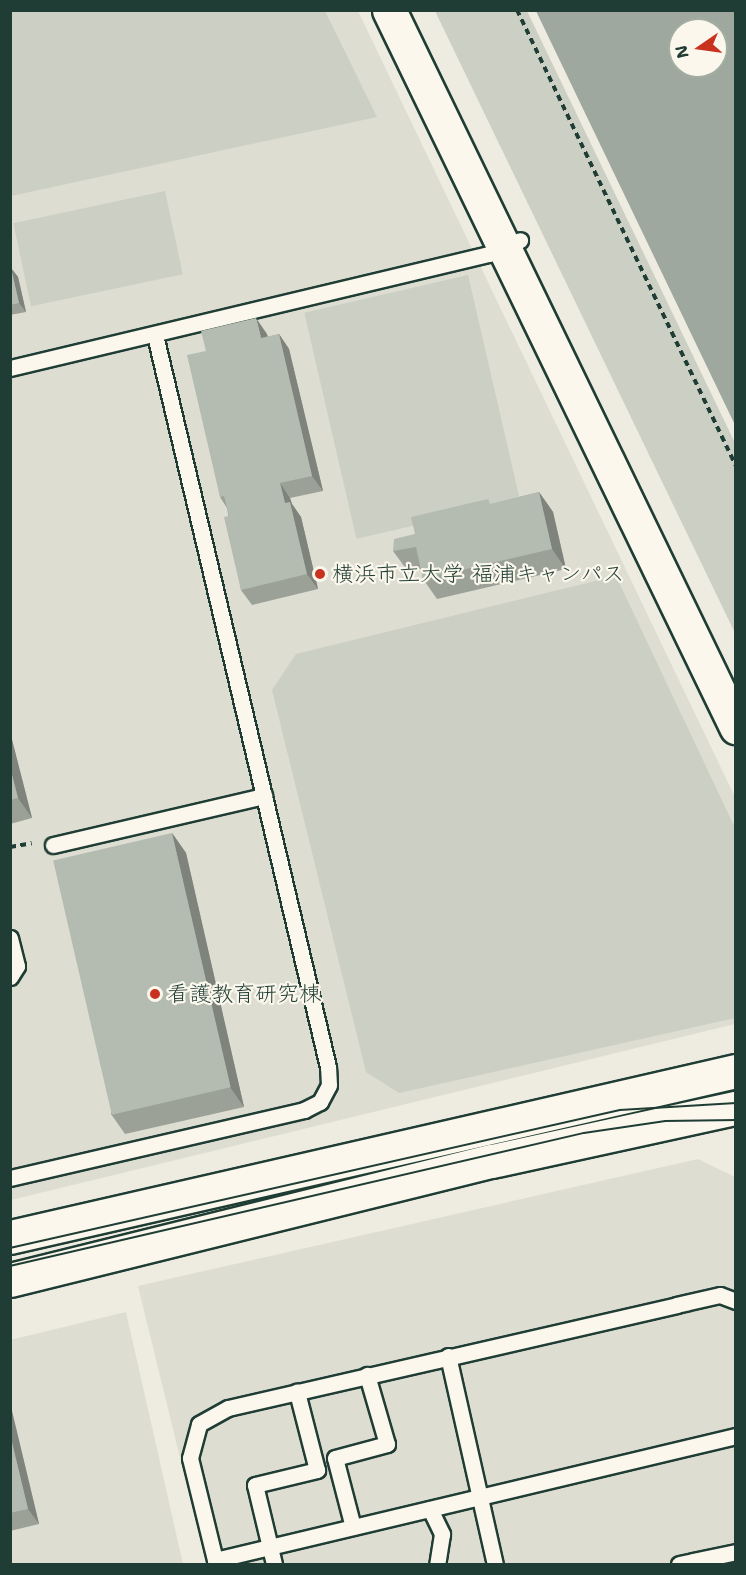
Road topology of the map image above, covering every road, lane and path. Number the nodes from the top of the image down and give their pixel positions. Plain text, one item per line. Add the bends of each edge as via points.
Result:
1 (389, 10) edge
2 (409, 10) edge
3 (517, 10) edge
4 (512, 244) junction
5 (155, 335) junction
6 (10, 368) edge
7 (735, 466) edge
8 (735, 685) edge
9 (735, 727) edge
10 (264, 796) junction
11 (53, 844) dead end
12 (10, 938) edge
13 (10, 976) edge
14 (735, 1071) edge
15 (735, 1108) edge
16 (10, 1178) edge
17 (10, 1237) edge
18 (10, 1280) edge
19 (735, 1301) edge
20 (448, 1356) junction
21 (367, 1375) junction
22 (297, 1392) junction
23 (735, 1436) edge
24 (481, 1496) junction
25 (430, 1509) junction
26 (352, 1527) junction
27 (268, 1547) junction
28 (735, 1552) edge
29 (215, 1562) edge
30 (274, 1564) edge
31 (437, 1564) edge
32 (495, 1564) edge
33 (679, 1564) edge

1 - 4 street
2 - 4 street
3 - 7 path
4 - 5 lane
4 - 8 street
4 - 9 street
5 - 6 lane
5 - 10 lane
10 - 11 lane
10 - 16 lane via 328,1067 329,1085 321,1102 304,1110
12 - 13 lane via 17,966
14 - 17 street
15 - 18 street via 492,1161
19 - 20 lane via 720,1295
20 - 21 lane
20 - 24 lane
21 - 22 lane
21 - 26 lane via 387,1444 335,1458
22 - 27 lane via 317,1470 255,1485
22 - 29 lane via 228,1408 199,1424 190,1458
23 - 24 lane
24 - 25 lane
24 - 32 lane
25 - 26 lane
25 - 31 lane via 442,1534
26 - 27 lane
27 - 29 lane
27 - 30 lane
28 - 33 lane

